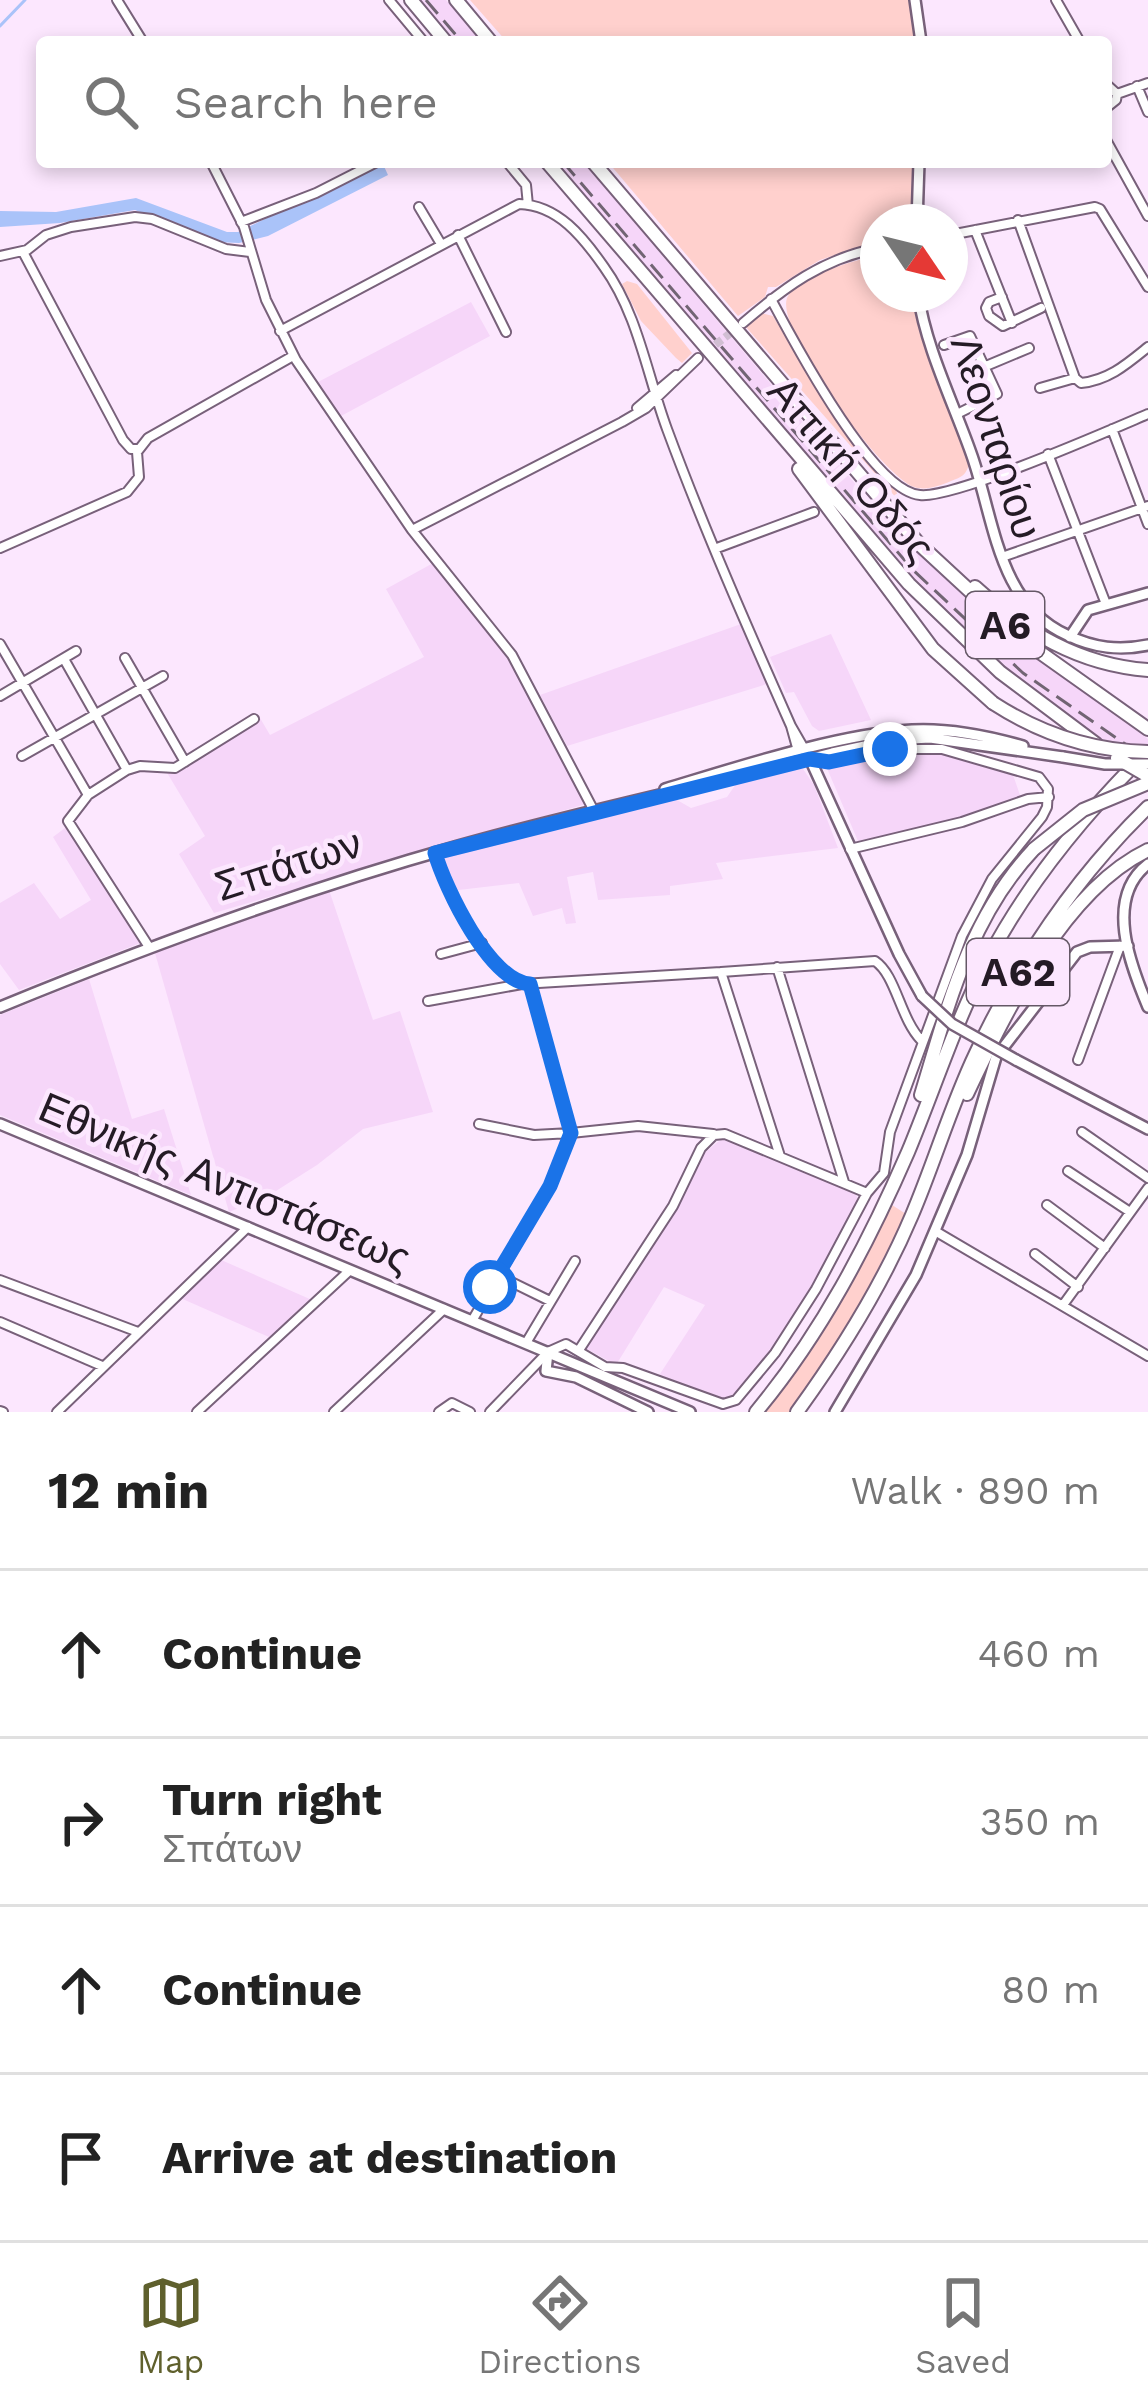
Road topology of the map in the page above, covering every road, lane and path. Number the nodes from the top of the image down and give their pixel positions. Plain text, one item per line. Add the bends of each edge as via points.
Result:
1 (117, 0) edge
2 (389, 0) edge
3 (410, 0) edge
4 (456, 0) edge
5 (915, 0) edge
6 (1056, 0) edge
7 (139, 36) edge
8 (419, 36) edge
9 (441, 36) edge
10 (486, 36) edge
11 (920, 36) edge
12 (1077, 36) edge
13 (1148, 83) edge
14 (1137, 86) junction
15 (1112, 89) edge
16 (1117, 94) junction
17 (1112, 103) edge
18 (1148, 112) edge
19 (1112, 151) edge
20 (214, 168) edge
21 (365, 168) edge
22 (512, 168) edge
23 (552, 168) edge
24 (598, 168) edge
25 (919, 168) edge
26 (918, 204) edge
27 (528, 205) junction
28 (419, 207) dead end
29 (1148, 216) edge
30 (1018, 220) junction
31 (242, 225) junction
32 (975, 230) junction
33 (968, 231) edge
34 (458, 236) junction
35 (441, 244) junction
36 (249, 249) junction
37 (22, 252) junction
38 (860, 252) edge
39 (0, 256) edge
40 (1148, 287) edge
41 (1002, 297) junction
42 (771, 299) junction
43 (1041, 308) dead end
44 (924, 312) edge
45 (1012, 322) junction
46 (743, 323) tunnel mouth
47 (280, 332) junction
48 (506, 332) dead end
49 (944, 345) dead end
50 (1148, 347) edge
51 (1029, 348) dead end
52 (293, 356) junction
53 (698, 358) tunnel mouth
54 (986, 366) junction
55 (1075, 378) junction
56 (730, 380) junction
57 (1040, 388) dead end
58 (656, 394) junction
59 (957, 413) junction
60 (1148, 414) edge
61 (1112, 429) junction
62 (138, 449) junction
63 (1048, 454) junction
64 (862, 479) junction
65 (981, 480) junction
66 (1145, 507) edge
67 (814, 512) dead end
68 (1148, 524) edge
69 (412, 530) junction
70 (1079, 533) junction
71 (2, 544) edge
72 (716, 548) junction
73 (1002, 557) junction
74 (1148, 593) edge
75 (1106, 604) junction
76 (1070, 637) junction
77 (0, 644) edge
78 (1148, 644) edge
79 (76, 651) dead end
80 (64, 658) junction
81 (125, 658) dead end
82 (1148, 670) edge
83 (163, 676) dead end
84 (22, 683) junction
85 (141, 688) junction
86 (0, 696) edge
87 (95, 714) junction
88 (254, 719) dead end
89 (1146, 728) edge
90 (53, 740) junction
91 (1148, 752) edge
92 (22, 756) dead end
93 (804, 756) junction
94 (185, 762) junction
95 (1148, 764) edge
96 (127, 770) junction
97 (1148, 780) edge
98 (88, 795) junction
99 (1049, 797) junction
100 (1148, 807) edge
101 (599, 809) junction
102 (850, 849) junction
103 (1148, 850) edge
104 (435, 853) junction
105 (1148, 863) edge
106 (1148, 873) edge
107 (1132, 881) junction
108 (482, 943) junction
109 (1124, 946) junction
110 (148, 947) junction
111 (441, 954) dead end
112 (777, 967) junction
113 (721, 972) junction
114 (526, 984) junction
115 (428, 1001) dead end
116 (1148, 1006) edge
117 (0, 1007) edge
118 (921, 1040) junction
119 (1078, 1060) dead end
120 (0, 1124) edge
121 (479, 1124) dead end
122 (1148, 1130) edge
123 (1082, 1132) dead end
124 (571, 1133) junction
125 (714, 1135) junction
126 (780, 1156) junction
127 (932, 1165) junction
128 (1068, 1171) dead end
129 (1148, 1178) edge
130 (844, 1184) junction
131 (1148, 1188) edge
132 (867, 1193) junction
133 (887, 1196) junction
134 (1047, 1205) dead end
135 (1130, 1212) junction
136 (248, 1227) junction
137 (935, 1232) junction
138 (1105, 1248) junction
139 (1035, 1254) dead end
140 (574, 1261) dead end
141 (349, 1271) junction
142 (497, 1275) junction
143 (0, 1280) edge
144 (1078, 1287) junction
145 (550, 1301) junction
146 (1064, 1305) junction
147 (444, 1309) junction
148 (472, 1321) junction
149 (0, 1322) edge
150 (138, 1332) junction
151 (526, 1343) junction
152 (579, 1350) junction
153 (548, 1352) junction
154 (1148, 1356) edge
155 (103, 1366) junction
156 (57, 1412) edge
157 (196, 1412) edge
158 (334, 1412) edge
159 (439, 1412) edge
160 (470, 1412) edge
161 (490, 1412) edge
162 (647, 1412) edge
163 (690, 1412) edge
164 (756, 1412) edge
165 (797, 1412) edge
166 (835, 1412) edge

1 - 7 street
2 - 8 street
3 - 9 highway
4 - 10 highway
5 - 11 street
6 - 12 street
13 - 14 street
14 - 16 street
14 - 18 street
15 - 16 street
16 - 17 street
19 - 29 street
20 - 31 street
21 - 31 street
22 - 27 street via 526,185
23 - 56 highway, Αττική Οδός / Α6
24 - 64 highway, Αττική Οδός / Α6
25 - 26 street
27 - 34 street
27 - 58 street via 560,218 605,268
28 - 35 street
30 - 32 street
30 - 40 street via 1095,206
30 - 55 street
31 - 36 street
32 - 33 street
32 - 41 street
34 - 35 street
34 - 48 street
35 - 47 street
36 - 37 street via 226,249 134,217 56,231
36 - 47 street
37 - 39 street
37 - 62 street via 123,440
38 - 42 street via 812,269
41 - 45 street
41 - 45 street via 989,302 989,316 1003,326
42 - 46 street
42 - 65 street via 825,399 897,483 927,496
43 - 45 street
44 - 59 street, Λεονταρίου
47 - 52 street
49 - 54 street via 970,336
50 - 55 street via 1116,372 1087,383
51 - 54 street
52 - 62 street
52 - 69 street
53 - 58 street
54 - 59 street via 997,394
55 - 57 street
56 - 91 highway, bridge via 933,649 993,703 1064,739
56 - 97 highway, Αττική Οδός / Α6, bridge via 942,619 1024,692
58 - 69 street via 633,414
58 - 72 street
59 - 65 street, Λεονταρίου
60 - 61 street
61 - 63 street
61 - 66 street
62 - 71 street via 140,476 127,492
63 - 65 street
63 - 70 street
64 - 82 highway via 1037,635 1084,658
64 - 89 highway, Αττική Οδός / Α6 via 989,611
65 - 73 street, Λεονταρίου
66 - 68 street
66 - 70 street
67 - 72 street
69 - 101 street via 512,655
70 - 73 street
70 - 75 street
72 - 93 street
73 - 76 street, Λεονταρίου via 1024,602
74 - 75 street
75 - 76 street via 1088,610
76 - 78 street, Λεονταρίου via 1110,648
77 - 84 street
79 - 80 street
80 - 84 street
80 - 87 street
81 - 85 street
83 - 85 street
84 - 86 street
84 - 90 street
85 - 87 street
85 - 94 street
87 - 90 street
87 - 96 street
88 - 94 street
90 - 92 street
90 - 98 street
91 - 133 highway, Α62 via 1074,832 1007,924
93 - 95 street, Σπάτων, bridge via 930,737
93 - 99 street via 829,762 906,747 942,749 1039,776
93 - 101 street, Σπάτων
93 - 102 street
94 - 96 street
96 - 98 street
97 - 133 highway, bridge via 1084,810 1010,874 976,930
98 - 110 street via 68,821
99 - 102 street
99 - 118 street via 974,909
100 - 127 highway, Α62 via 1079,882 1021,968 973,1058
101 - 104 street, Σπάτων
102 - 122 street, bridge via 922,996 952,1024
103 - 127 highway via 1100,881 1065,924
104 - 108 street via 448,894
104 - 110 street, Σπάτων
105 - 107 street
106 - 107 street
107 - 109 street
108 - 111 street
108 - 114 street
109 - 116 street
109 - 119 street
109 - 137 street via 1077,952 1000,1050
110 - 117 street, Σπάτων
112 - 113 street
112 - 118 street via 880,964
112 - 130 street
113 - 114 street
113 - 126 street
114 - 115 street
114 - 124 street
118 - 132 street via 886,1167
120 - 136 street, Εθνικής Αντιστάσεως
121 - 124 street
123 - 129 street
124 - 125 street via 638,1126
124 - 142 street
125 - 126 street
125 - 152 street
126 - 130 street
127 - 165 highway, Α62 via 875,1292
128 - 135 street
130 - 132 street
131 - 135 street
132 - 152 street via 790,1331 732,1403 605,1366
133 - 164 highway, Α62 via 837,1296
134 - 138 street
135 - 138 street
136 - 141 street, Εθνικής Αντιστάσεως
136 - 150 street
137 - 146 street
137 - 166 street
138 - 144 street
139 - 144 street
140 - 145 street
141 - 147 street, Εθνικής Αντιστάσεως
141 - 157 street
142 - 145 street
142 - 148 street
143 - 150 street
144 - 146 street
145 - 151 street
146 - 154 street
147 - 148 street, Εθνικής Αντιστάσεως
147 - 158 street
148 - 151 street, Εθνικής Αντιστάσεως
149 - 155 street
150 - 155 street
151 - 153 street, Εθνικής Αντιστάσεως
152 - 153 street via 566,1344
153 - 161 street
153 - 162 street via 546,1371
153 - 163 street, Εθνικής Αντιστάσεως
155 - 156 street
159 - 160 street via 452,1403

